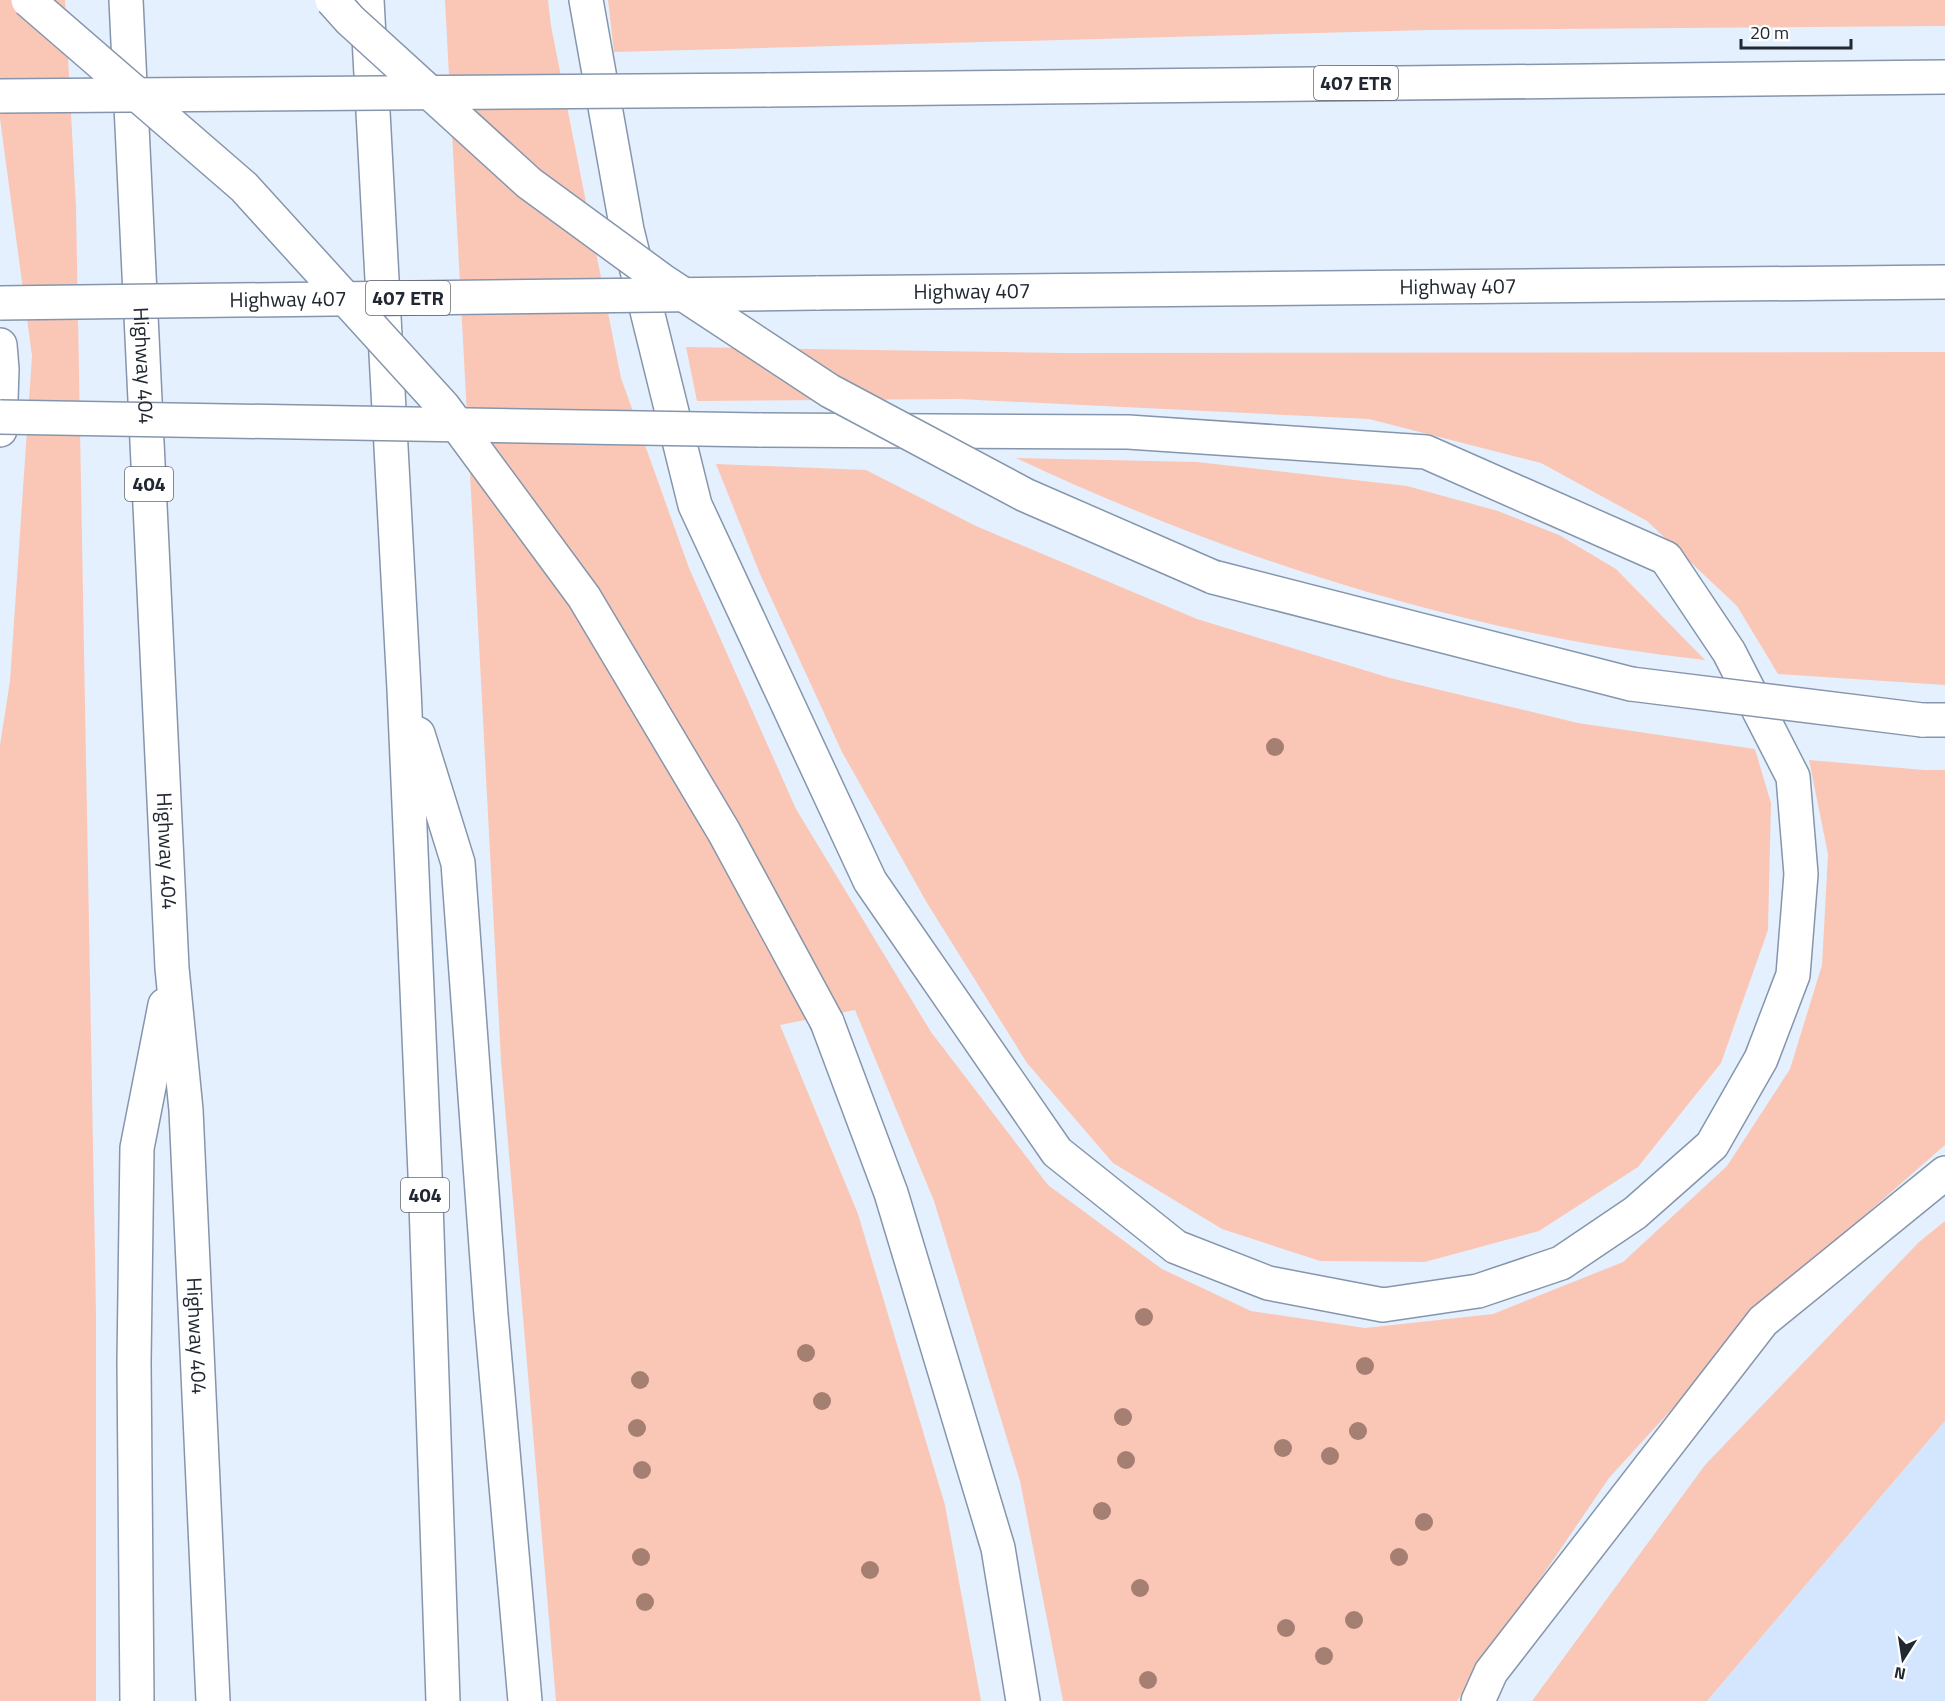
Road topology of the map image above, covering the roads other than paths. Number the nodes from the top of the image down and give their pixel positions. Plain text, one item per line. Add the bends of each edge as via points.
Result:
1 (28, 0) edge
2 (126, 0) edge
3 (332, 0) edge
4 (367, 0) edge
5 (586, 0) edge
6 (1945, 77) edge
7 (0, 96) edge
8 (1945, 282) edge
9 (0, 303) edge
10 (0, 345) edge
11 (0, 417) edge
12 (0, 430) edge
13 (404, 689) junction
14 (1933, 720) edge
15 (172, 968) junction
16 (1945, 1173) edge
17 (137, 1701) edge
18 (213, 1701) edge
19 (444, 1701) edge
20 (525, 1701) edge
21 (1023, 1701) edge
22 (1478, 1701) edge

1 - 21 highway, bridge via 244,188 443,406 584,597 724,832 827,1022 891,1193 998,1548
2 - 15 highway, Highway 404 / 404
3 - 14 highway, bridge via 529,183 663,281 830,391 1025,495 1213,577 1631,684
4 - 13 highway, 404
5 - 11 highway, bridge via 627,230 695,505 870,881 1057,1152 1176,1247 1268,1283 1383,1305 1478,1291 1561,1263 1635,1213 1712,1145 1761,1059 1793,975 1801,874 1792,777 1729,652 1666,558 1426,452 1128,432 759,430
6 - 7 highway, 407 ETR, bridge
8 - 9 highway, Highway 407 / 407 ETR, bridge
10 - 12 highway
13 - 19 highway, 404
13 - 20 highway via 458,863 491,1315
15 - 17 highway via 137,1148
15 - 18 highway, Highway 404 / 404 via 186,1110
16 - 22 highway via 1763,1321 1491,1672

